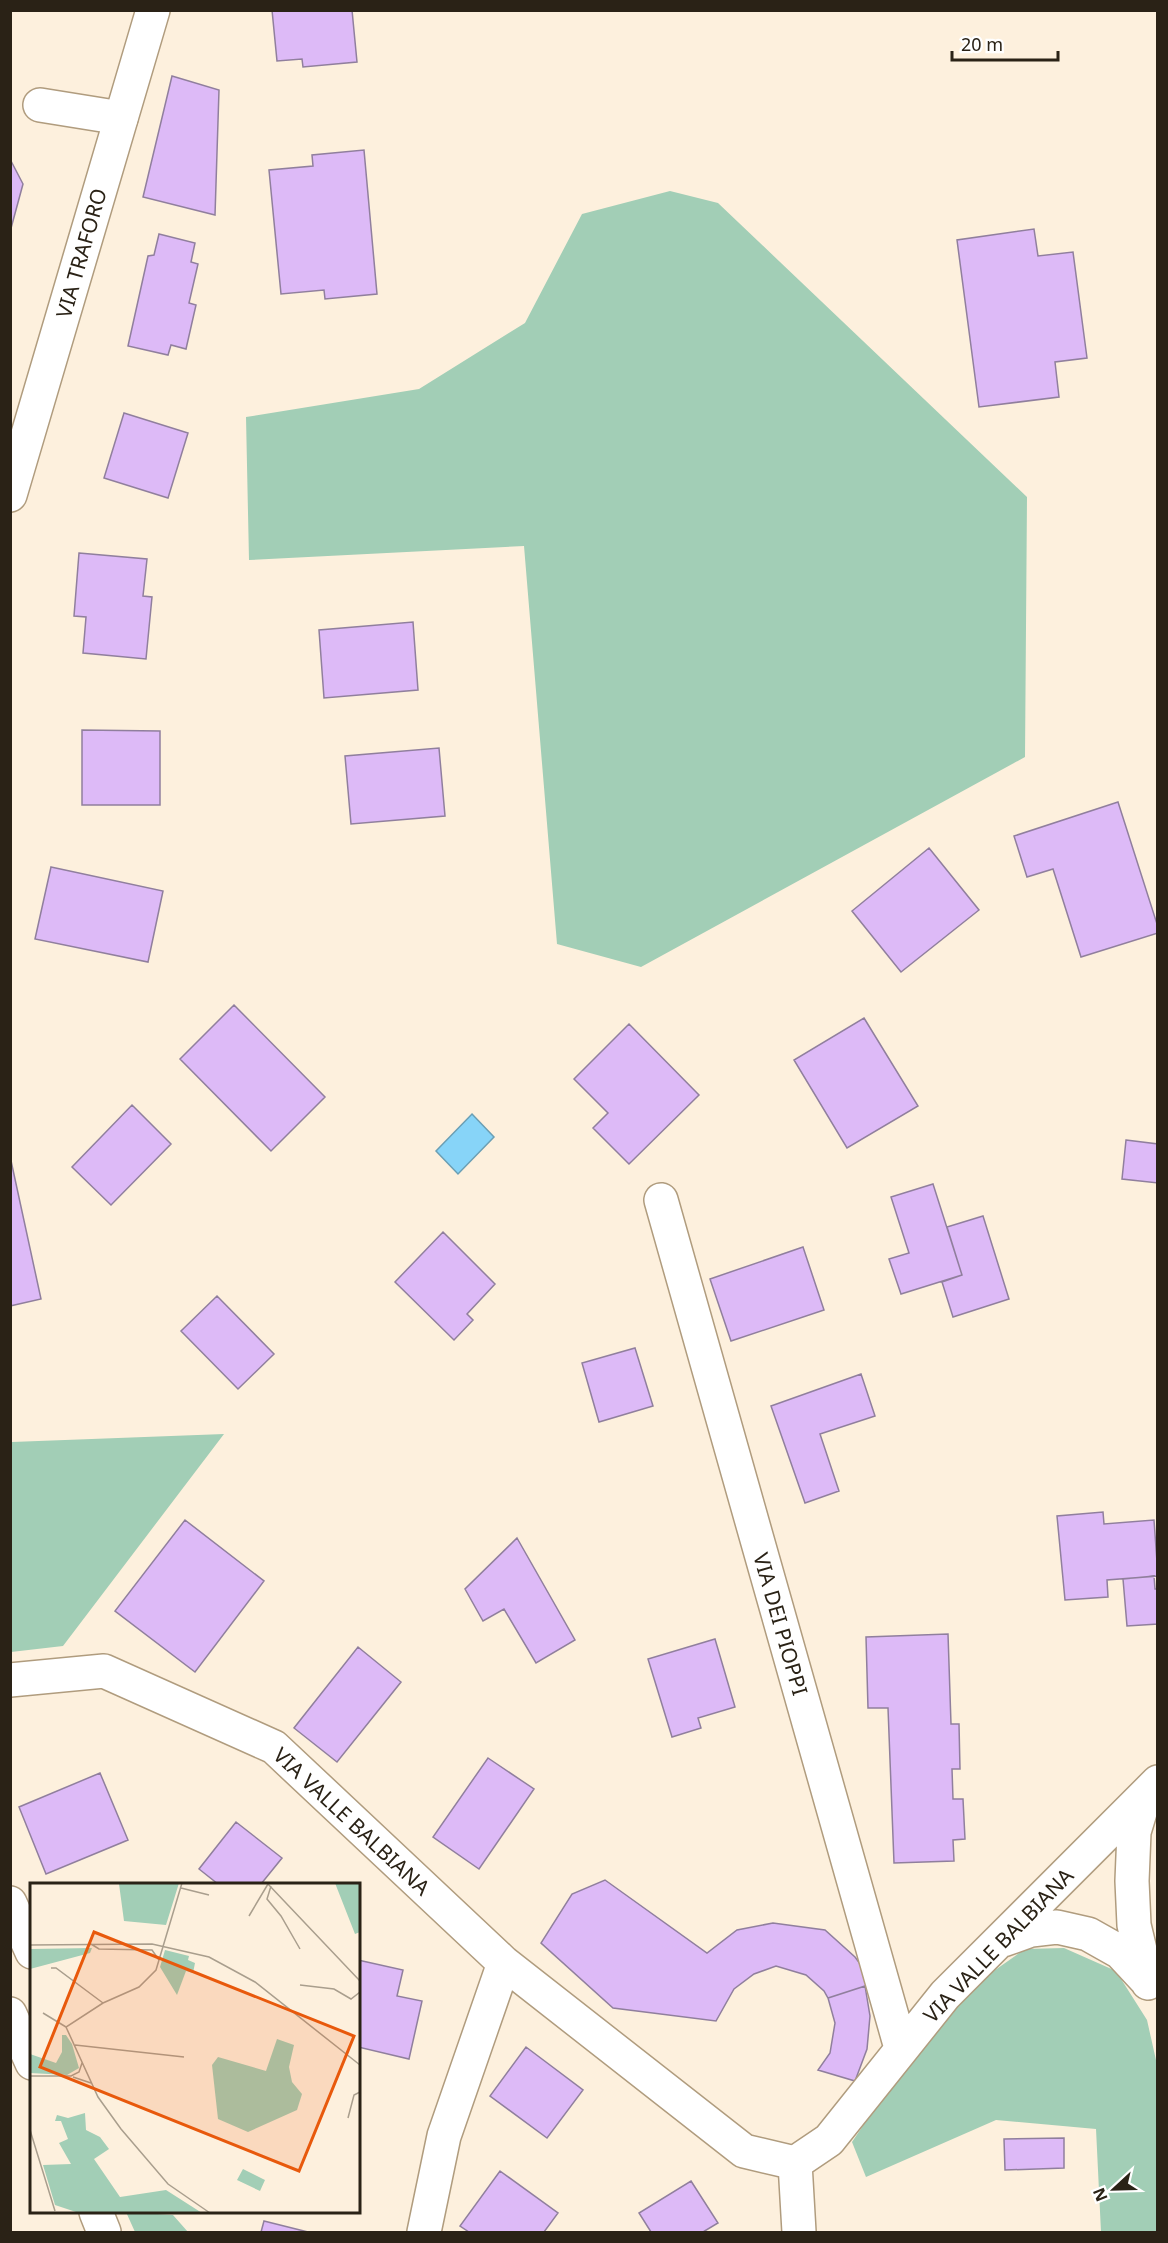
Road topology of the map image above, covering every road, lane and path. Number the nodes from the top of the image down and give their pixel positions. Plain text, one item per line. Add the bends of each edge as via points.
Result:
1 (153, 10) edge
2 (40, 105) dead end
3 (121, 118) junction
4 (10, 495) edge
5 (661, 1200) dead end
6 (13, 1682) edge
7 (1152, 1787) edge
8 (10, 1902) edge
9 (1001, 1941) junction
10 (30, 1947) edge
11 (504, 1963) junction
12 (1153, 1992) edge
13 (10, 2014) edge
14 (901, 2048) junction
15 (30, 2059) edge
16 (795, 2163) junction
17 (424, 2232) edge
18 (799, 2232) edge

1 - 3 street, VIA TRAFORO
2 - 3 street
3 - 4 street, VIA TRAFORO
5 - 14 street, VIA DEI PIOPPI
6 - 11 street, VIA VALLE BALBIANA via 104,1671 274,1747
7 - 9 street, VIA VALLE BALBIANA
7 - 12 street via 1134,1832 1132,1881 1134,1925
8 - 10 street
9 - 12 street via 1031,1930 1057,1927 1088,1934 1120,1952
9 - 14 street, VIA VALLE BALBIANA via 977,1960
11 - 16 street, VIA VALLE BALBIANA via 744,2151
11 - 17 street via 444,2136
13 - 15 street
14 - 16 street, VIA VALLE BALBIANA via 829,2140
16 - 18 street

